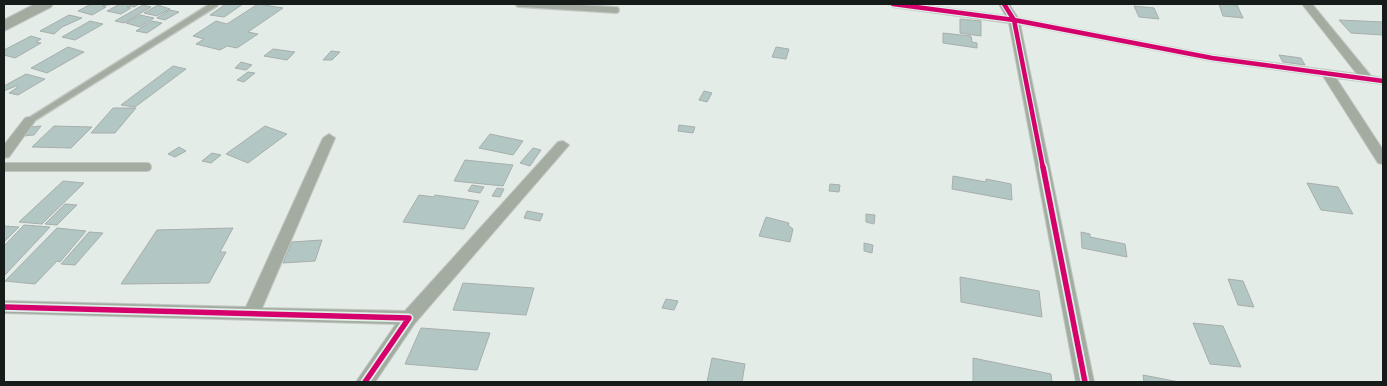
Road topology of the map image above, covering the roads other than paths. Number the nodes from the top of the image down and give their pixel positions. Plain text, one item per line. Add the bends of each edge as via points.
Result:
1 (46, 4) edge
2 (215, 4) edge
3 (519, 4) edge
4 (893, 4) edge
5 (1004, 4) edge
6 (1307, 4) edge
7 (616, 10) dead end
8 (1014, 20) junction
9 (4, 26) edge
10 (1328, 75) junction
11 (1367, 79) junction
12 (1383, 81) edge
13 (28, 121) joint
14 (329, 138) dead end
15 (563, 145) dead end
16 (4, 154) edge
17 (1383, 160) edge
18 (4, 167) edge
19 (147, 167) dead end
20 (4, 307) edge
21 (251, 314) junction
22 (409, 318) junction
23 (365, 382) edge
24 (1085, 382) edge

1 - 9 main road
2 - 13 lane
3 - 7 lane
4 - 8 street
5 - 8 street
6 - 11 street
8 - 10 street via 1212,58
8 - 24 street
10 - 11 street
10 - 17 street
11 - 12 street
13 - 16 street
14 - 21 street
15 - 22 street
18 - 19 lane
20 - 21 street
21 - 22 street
22 - 23 street

